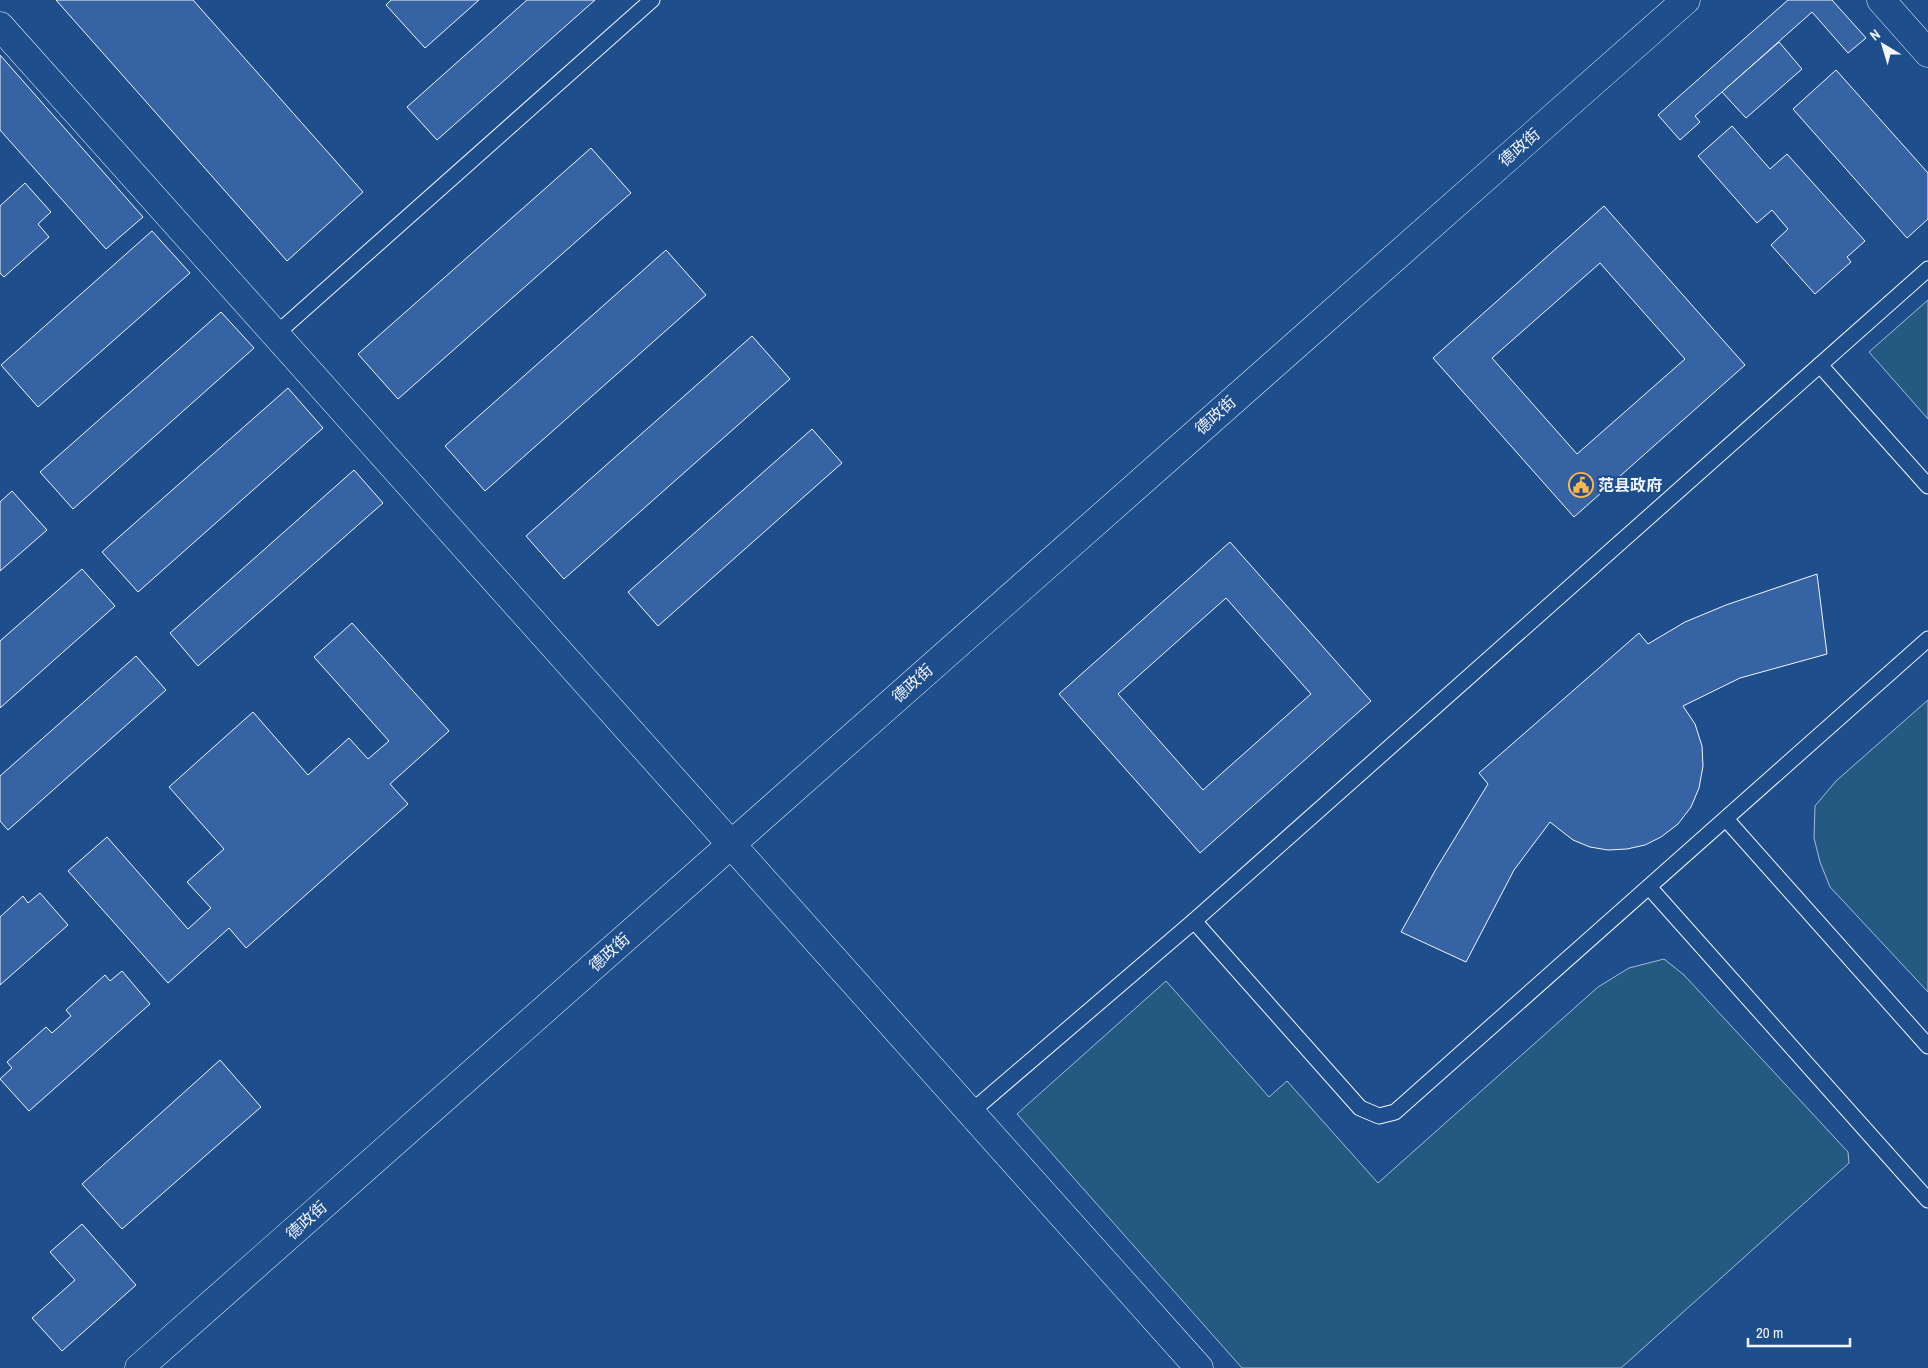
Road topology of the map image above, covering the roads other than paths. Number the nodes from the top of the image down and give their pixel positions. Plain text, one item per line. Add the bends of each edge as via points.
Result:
1 (652, 0) edge
2 (1686, 0) edge
3 (1881, 0) edge
4 (0, 26) edge
5 (1928, 53) edge
6 (1928, 269) edge
7 (275, 335) junction
8 (1820, 365) junction
9 (1928, 486) edge
10 (1928, 639) edge
11 (1726, 819) junction
12 (730, 844) junction
13 (1650, 887) junction
14 (1194, 921) junction
15 (1928, 1046) edge
16 (970, 1112) junction
17 (1928, 1200) edge
18 (144, 1367) edge
19 (1199, 1368) edge

1 - 7 lane
2 - 12 street, 德政街
3 - 5 street
4 - 7 street
6 - 8 lane
7 - 12 street
8 - 9 lane
8 - 14 lane
10 - 11 lane
11 - 13 lane
11 - 15 lane
12 - 16 street
12 - 18 street, 德政街
13 - 14 lane via 1395,1112 1380,1116 1360,1108
13 - 17 lane
14 - 16 lane
16 - 19 street

